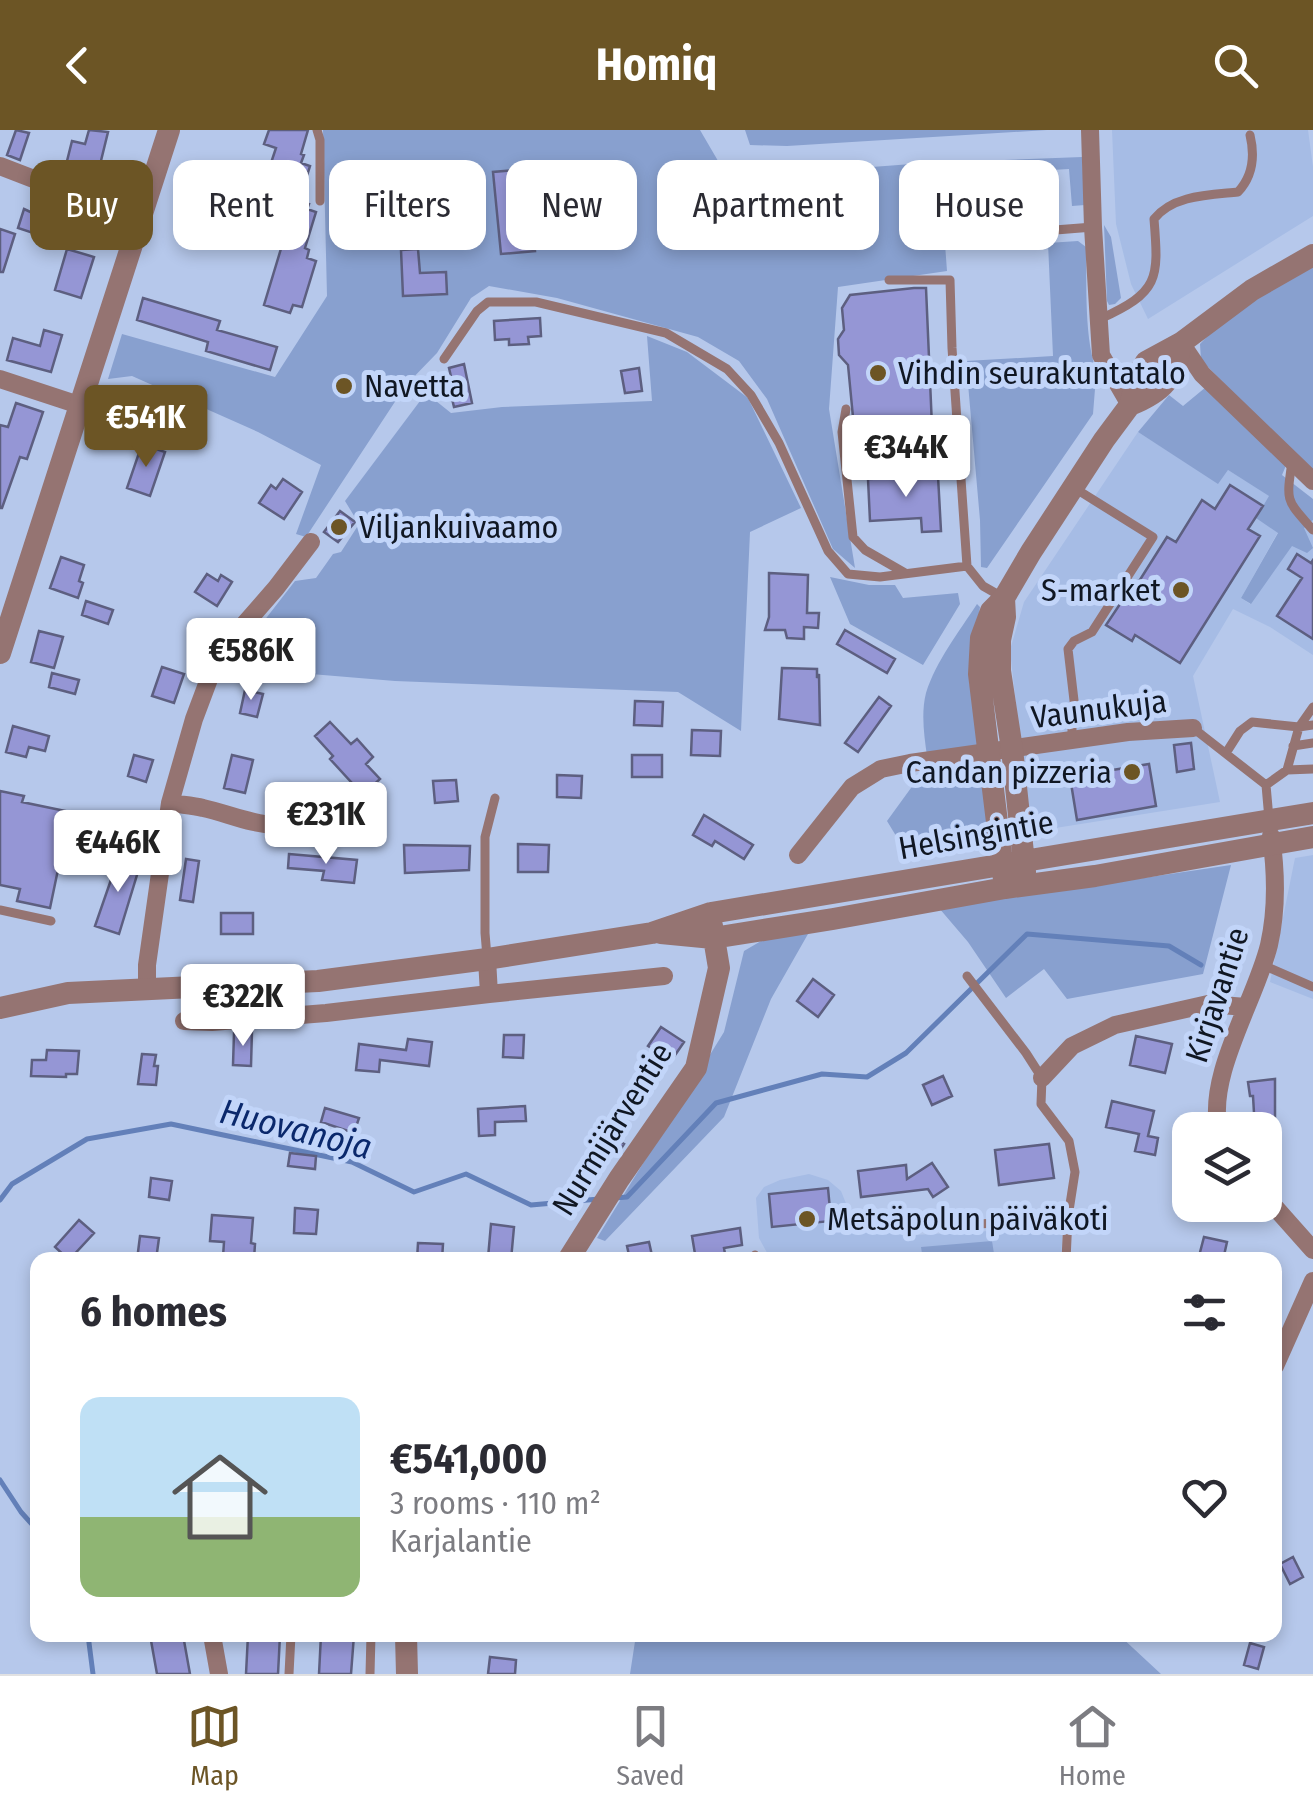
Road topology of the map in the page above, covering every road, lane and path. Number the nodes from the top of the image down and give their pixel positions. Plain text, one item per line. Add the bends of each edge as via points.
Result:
1 (169, 130) edge
2 (317, 130) edge
3 (1090, 130) edge
4 (1250, 135) dead end
5 (0, 166) edge
6 (30, 178) edge
7 (153, 180) edge
8 (320, 201) dead end
9 (1092, 227) junction
10 (1059, 230) edge
11 (130, 250) edge
12 (1313, 254) edge
13 (889, 280) dead end
14 (1098, 319) junction
15 (1181, 343) junction
16 (444, 359) dead end
17 (0, 378) edge
18 (79, 405) junction
19 (1130, 405) junction
20 (846, 409) dead end
21 (961, 462) junction
22 (1292, 462) junction
23 (847, 470) junction
24 (1313, 481) edge
25 (1074, 488) junction
26 (1313, 530) edge
27 (311, 542) dead end
28 (967, 566) junction
29 (905, 573) junction
30 (1004, 598) junction
31 (6, 610) edge
32 (0, 653) edge
33 (1313, 708) edge
34 (1313, 725) edge
35 (1299, 727) junction
36 (1194, 728) joint
37 (1072, 740) junction
38 (1313, 743) edge
39 (1293, 746) junction
40 (1000, 751) junction
41 (1226, 753) junction
42 (1313, 768) edge
43 (1288, 770) junction
44 (1266, 785) junction
45 (495, 798) dead end
46 (170, 804) junction
47 (317, 806) dead end
48 (1313, 813) edge
49 (1269, 819) junction
50 (1313, 837) edge
51 (1272, 844) junction
52 (798, 855) dead end
53 (1013, 862) junction
54 (1015, 887) junction
55 (0, 910) edge
56 (711, 913) junction
57 (51, 921) dead end
58 (652, 933) junction
59 (713, 938) junction
60 (487, 959) junction
61 (1263, 966) junction
62 (664, 976) dead end
63 (968, 976) dead end
64 (1310, 983) edge
65 (147, 989) junction
66 (489, 994) junction
67 (1246, 1007) junction
68 (0, 1008) edge
69 (184, 1021) dead end
70 (1042, 1078) junction
71 (1214, 1112) edge
72 (1282, 1215) edge
73 (1068, 1218) junction
74 (865, 1219) dead end
75 (1313, 1250) edge
76 (573, 1252) edge
77 (1066, 1252) edge
78 (1313, 1281) edge
79 (1282, 1350) edge
80 (213, 1642) edge
81 (291, 1642) edge
82 (371, 1642) edge
83 (406, 1642) edge
84 (220, 1674) edge
85 (289, 1674) edge
86 (370, 1674) edge
87 (407, 1674) edge

1 - 7 street
2 - 8 lane
3 - 9 street
4 - 14 lane via 1254,155 1246,183 1238,192 1163,208 1154,219 1155,278 1129,304
5 - 6 street
9 - 10 lane
9 - 14 street
11 - 18 street
12 - 15 street
13 - 21 lane via 950,280
14 - 19 street via 1101,355
15 - 19 street via 1167,382
15 - 22 street via 1202,374
16 - 29 lane via 488,302 536,302 666,333 727,369 751,395 828,551 848,574
17 - 18 street
18 - 31 street
19 - 25 street
20 - 23 lane
21 - 23 lane
21 - 28 lane
22 - 24 street
22 - 26 lane via 1290,504
23 - 29 lane via 852,536
25 - 30 street
25 - 37 lane via 1153,537 1092,632 1068,649
27 - 46 street via 235,635 209,680
28 - 29 lane
28 - 30 lane via 982,586
30 - 40 street via 981,638 979,674
31 - 32 street
33 - 35 lane
34 - 35 lane
35 - 39 lane
35 - 41 lane via 1252,722
36 - 37 street, Vaunukuja
36 - 41 lane
37 - 40 street, Vaunukuja
38 - 39 lane
39 - 43 lane
40 - 52 street, Vaunukuja via 881,770 852,787
40 - 53 street
41 - 44 lane
42 - 43 lane
43 - 44 lane
44 - 49 lane
45 - 60 lane via 485,836
46 - 47 street via 266,824 294,824
46 - 65 street
48 - 49 street, Helsingintie
49 - 51 street, Kirjavantie
49 - 53 street, Helsingintie
50 - 51 street, Helsingintie
51 - 54 street, Helsingintie
51 - 61 street, Kirjavantie via 1274,905
53 - 54 street
53 - 56 street, Helsingintie
54 - 59 street, Helsingintie
55 - 57 lane
56 - 58 street, Helsingintie
56 - 59 street, Nurmijärventie
58 - 59 street, Helsingintie
58 - 60 street, Helsingintie
59 - 76 street, Nurmijärventie via 719,968 696,1068
60 - 65 street, Helsingintie via 318,981
60 - 66 street
61 - 64 lane
61 - 67 street, Kirjavantie
62 - 66 street
63 - 70 lane
65 - 68 street, Helsingintie via 68,994
66 - 69 street
67 - 70 street via 1208,1004 1115,1025 1072,1046
67 - 71 street, Kirjavantie
70 - 73 lane via 1041,1104 1068,1141 1075,1172
72 - 75 street
73 - 74 lane via 952,1225
73 - 77 lane
78 - 79 street
80 - 84 street
81 - 85 lane
82 - 86 lane
83 - 87 street

